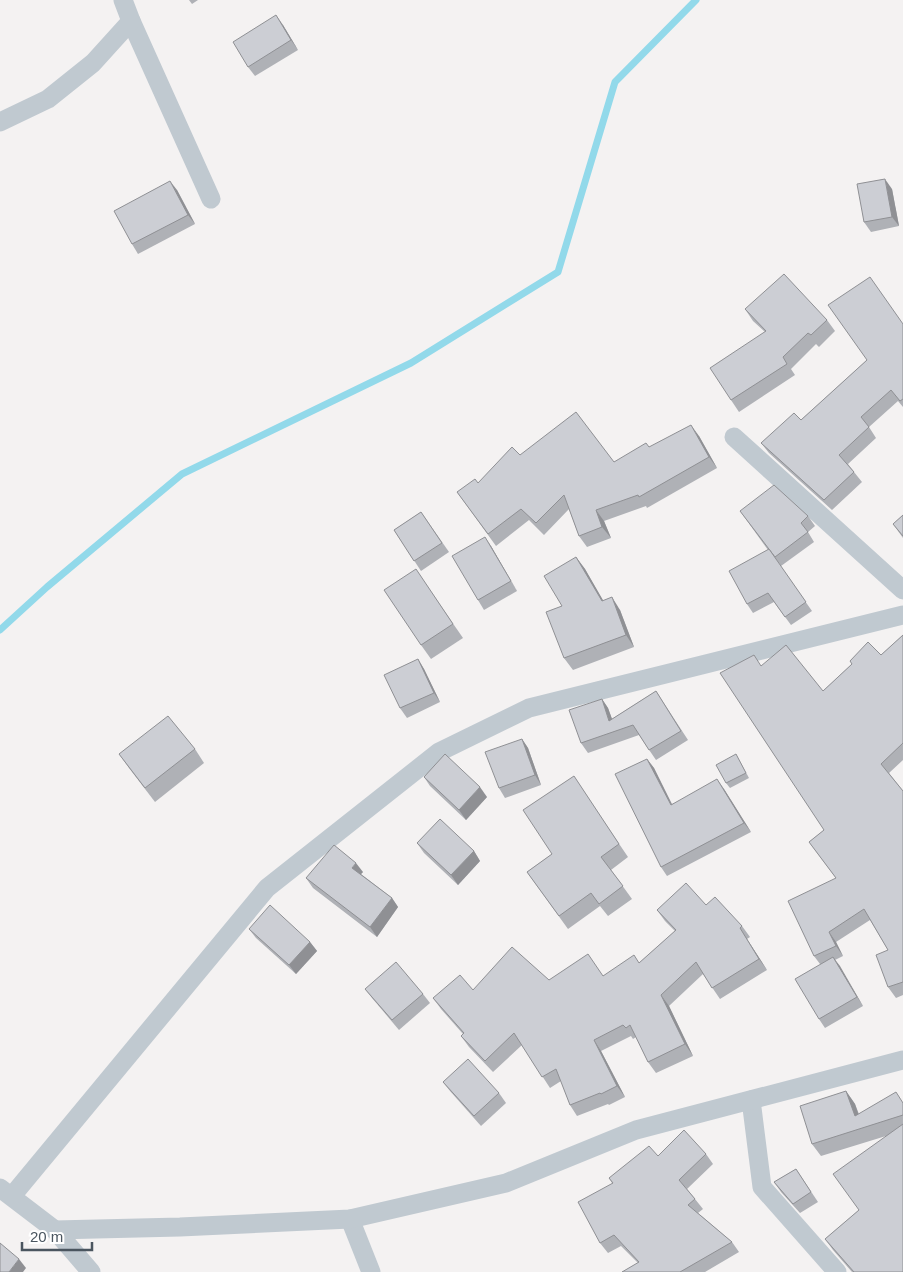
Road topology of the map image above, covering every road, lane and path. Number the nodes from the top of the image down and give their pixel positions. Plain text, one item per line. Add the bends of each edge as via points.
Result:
1 (123, 0) edge
2 (131, 21) junction
3 (0, 122) edge
4 (211, 199) dead end
5 (734, 437) dead end
6 (903, 590) edge
7 (903, 615) edge
8 (903, 1060) edge
9 (751, 1100) junction
10 (6, 1192) edge
11 (350, 1219) junction
12 (55, 1230) junction
13 (91, 1272) edge
14 (371, 1272) edge
15 (837, 1272) edge

1 - 2 street
2 - 3 street via 93,63 48,99
2 - 4 street
5 - 6 street
7 - 10 street via 529,708 439,752 267,888
8 - 9 street
9 - 11 street via 636,1130 506,1183
9 - 15 street via 762,1187
10 - 12 street
11 - 12 street
11 - 14 street
12 - 13 street

